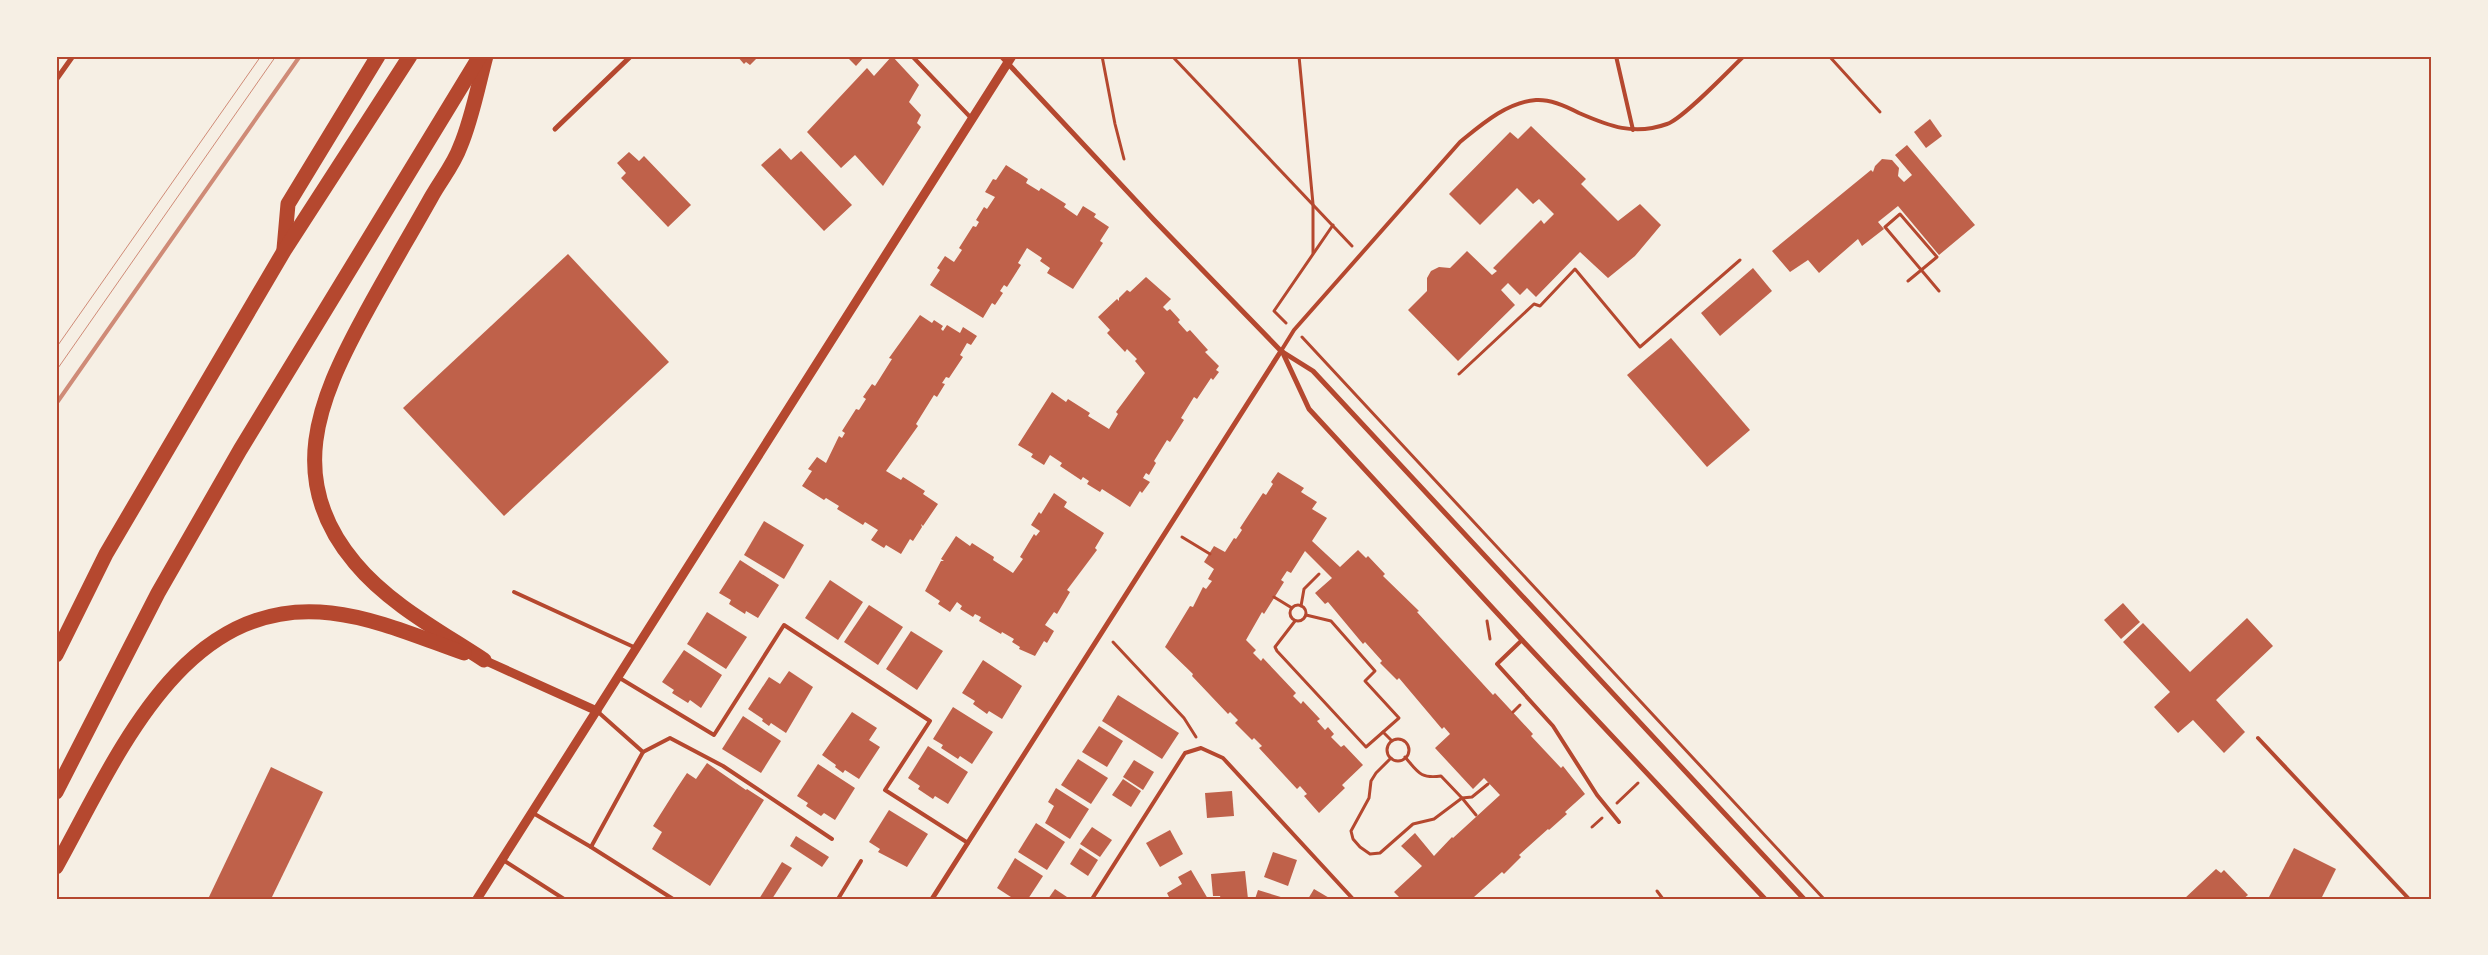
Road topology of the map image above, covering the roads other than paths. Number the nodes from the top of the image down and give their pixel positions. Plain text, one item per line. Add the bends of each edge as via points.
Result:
1 (73, 56) edge
2 (378, 56) edge
3 (410, 56) edge
4 (480, 56) edge
5 (486, 56) edge
6 (631, 56) edge
7 (912, 56) edge
8 (1616, 56) edge
9 (1744, 56) edge
10 (1007, 59) edge
11 (56, 80) edge
12 (972, 119) junction
13 (555, 129) dead end
14 (1634, 130) junction
15 (284, 251) junction
16 (1282, 351) junction
17 (514, 592) dead end
18 (1522, 640) junction
19 (636, 648) junction
20 (56, 655) edge
21 (484, 660) junction
22 (618, 677) junction
23 (597, 711) junction
24 (2258, 738) dead end
25 (643, 752) junction
26 (56, 792) edge
27 (532, 813) junction
28 (1619, 822) dead end
29 (832, 839) dead end
30 (968, 843) junction
31 (591, 847) junction
32 (503, 860) junction
33 (861, 861) dead end
34 (56, 867) edge
35 (477, 899) edge
36 (563, 899) edge
37 (673, 899) edge
38 (838, 899) edge
39 (932, 899) edge
40 (1092, 899) edge
41 (1353, 899) edge
42 (1765, 899) edge
43 (1804, 899) edge
44 (2409, 899) edge

1 - 11 street
2 - 15 highway via 288,204
3 - 15 highway
4 - 26 highway via 240,450 158,593
5 - 21 highway via 460,148 377,293 330,384 321,412 314,456 320,501 354,562 404,607
6 - 13 street
7 - 12 lane
8 - 14 lane
9 - 14 lane via 1669,124
10 - 12 street
10 - 16 street via 1154,220
12 - 19 street
14 - 16 lane via 1613,128 1567,106 1536,100 1506,110 1480,126 1460,142 1294,330
15 - 20 highway via 106,554
16 - 18 street via 1310,409
16 - 30 street via 1092,644
16 - 43 street via 1313,371
17 - 19 lane
18 - 28 lane via 1497,664 1554,726 1597,795
18 - 42 street
19 - 22 street
21 - 23 street
21 - 34 highway via 368,621 330,612 286,613 245,623 212,640 196,653 157,696 129,737
22 - 23 street
22 - 30 lane via 714,735 784,625 930,721 885,790
23 - 25 lane
23 - 27 street
24 - 44 lane
25 - 29 lane via 670,738 723,766
25 - 31 lane
27 - 31 lane
27 - 32 street
30 - 39 street
31 - 37 lane
32 - 35 street
32 - 36 lane
33 - 38 lane
40 - 41 lane via 1185,753 1201,748 1223,758

